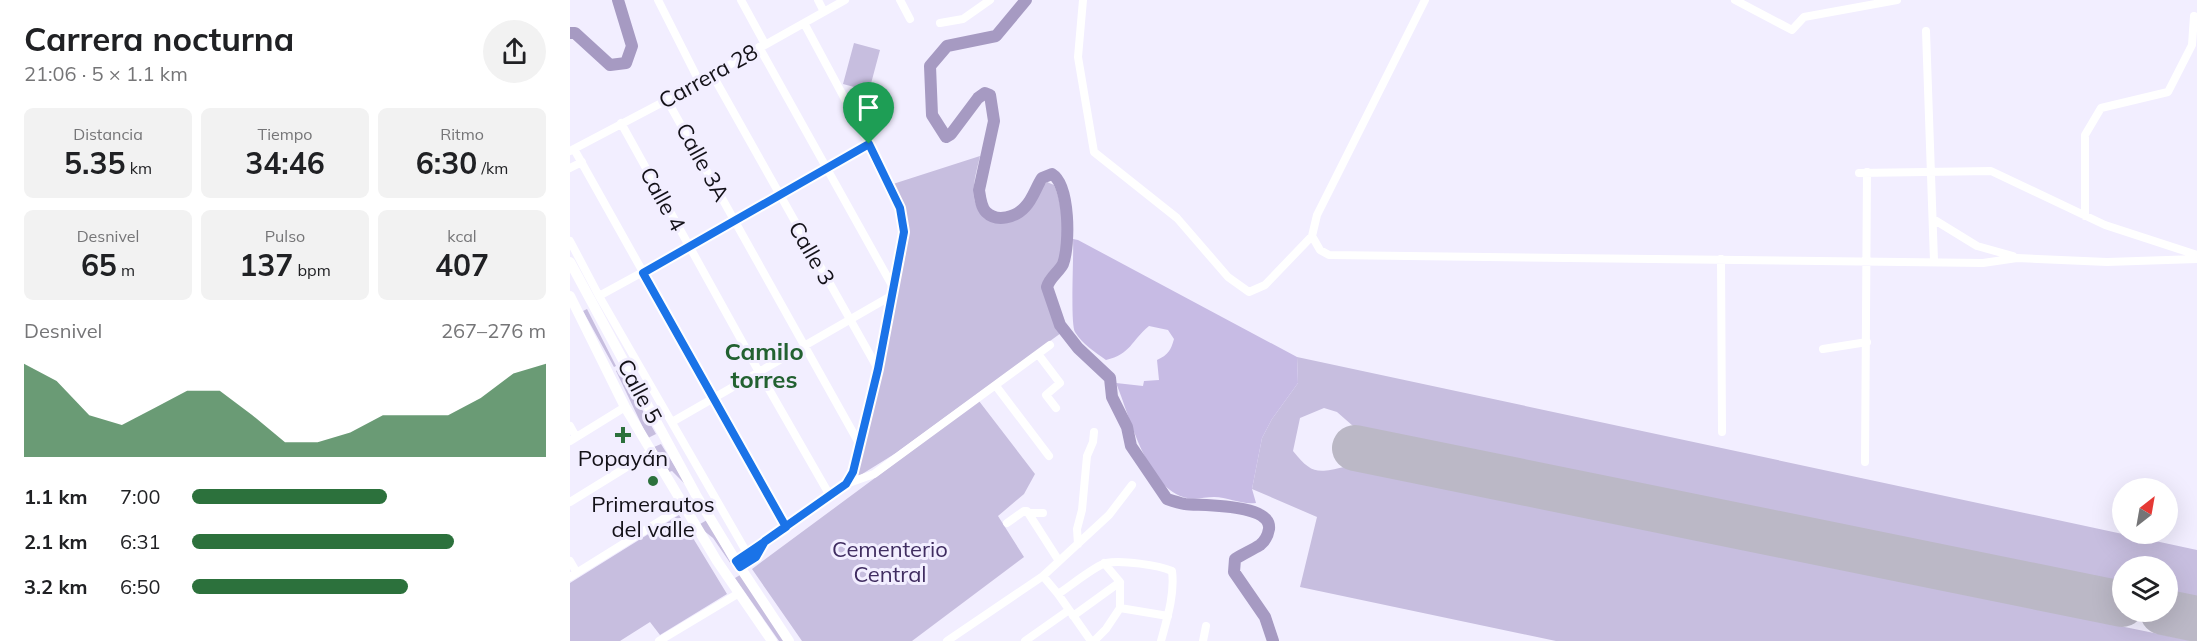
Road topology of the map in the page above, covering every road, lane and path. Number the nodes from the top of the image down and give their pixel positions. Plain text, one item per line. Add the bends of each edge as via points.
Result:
1 (658, 0) edge
2 (741, 0) edge
3 (818, 0) edge
4 (845, 0) edge
5 (900, 0) edge
6 (988, 0) edge
7 (1083, 0) edge
8 (1425, 0) edge
9 (1735, 0) edge
10 (1897, 0) edge
11 (824, 12) junction
12 (2194, 16) dead end
13 (910, 19) dead end
14 (804, 22) junction
15 (940, 23) dead end
16 (1926, 31) dead end
17 (762, 45) junction
18 (712, 74) junction
19 (699, 81) junction
20 (668, 100) junction
21 (621, 123) junction
22 (869, 144) junction
23 (572, 150) edge
24 (582, 162) junction
25 (570, 168) edge
26 (826, 169) junction
27 (1931, 171) junction
28 (779, 196) junction
29 (2085, 216) junction
30 (1933, 219) junction
31 (736, 221) junction
32 (1312, 236) junction
33 (570, 241) edge
34 (689, 248) junction
35 (2197, 257) edge
36 (2017, 258) junction
37 (1721, 259) junction
38 (1867, 261) junction
39 (1934, 261) junction
40 (570, 262) edge
41 (643, 273) junction
42 (892, 292) junction
43 (599, 296) junction
44 (570, 297) edge
45 (851, 320) junction
46 (1867, 342) junction
47 (1050, 345) dead end
48 (805, 346) junction
49 (1823, 349) dead end
50 (1038, 354) junction
51 (878, 369) junction
52 (759, 372) junction
53 (996, 386) junction
54 (715, 398) junction
55 (625, 407) junction
56 (1056, 408) dead end
57 (672, 422) junction
58 (570, 426) edge
59 (1094, 432) dead end
60 (1722, 432) dead end
61 (573, 439) edge
62 (665, 439) junction
63 (860, 445) junction
64 (650, 449) junction
65 (1049, 456) dead end
66 (1865, 462) dead end
67 (846, 484) junction
68 (1132, 485) dead end
69 (829, 494) junction
70 (570, 502) edge
71 (704, 507) junction
72 (687, 511) junction
73 (1029, 513) junction
74 (1043, 513) dead end
75 (1007, 523) dead end
76 (786, 527) junction
77 (765, 541) junction
78 (1078, 544) junction
79 (747, 553) junction
80 (570, 561) edge
81 (717, 561) junction
82 (1059, 561) junction
83 (1104, 563) junction
84 (738, 564) junction
85 (574, 575) edge
86 (1043, 576) junction
87 (1120, 582) junction
88 (739, 593) junction
89 (1058, 594) junction
90 (1120, 608) junction
91 (1071, 613) junction
92 (1168, 616) junction
93 (1206, 626) dead end
94 (659, 641) edge
95 (772, 641) edge
96 (789, 641) edge
97 (946, 641) edge
98 (1025, 641) edge
99 (1092, 641) edge
100 (1161, 641) edge
101 (1203, 641) edge

1 - 19 street
2 - 17 street
3 - 11 street
4 - 11 street, Carrera 28
5 - 13 street
6 - 15 street via 963,19
7 - 32 street via 1078,57 1094,152 1177,218 1228,277 1249,292 1265,285
8 - 32 street via 1317,215
9 - 10 street via 1792,30 1804,17
11 - 14 street, Carrera 28
12 - 29 street via 2192,45 2168,92 2101,108 2085,135
14 - 17 street, Carrera 28
14 - 22 street
16 - 27 street
17 - 18 street, Carrera 28
17 - 26 street
18 - 19 street, Carrera 28
18 - 28 street, Calle 3
19 - 20 street, Carrera 28
20 - 21 street, Carrera 28
20 - 31 street, Calle 3A
21 - 23 street, Carrera 28
21 - 34 street, Calle 4
22 - 26 street
22 - 42 street via 900,208 904,232
23 - 24 street
24 - 25 street
24 - 41 street
26 - 28 street
26 - 42 street
27 - 29 street via 1991,171
27 - 30 street
27 - 38 street via 1863,172
28 - 31 street
28 - 45 street, Calle 3
29 - 35 street
30 - 36 street via 1977,246
30 - 39 street
31 - 34 street
31 - 48 street, Calle 3A
32 - 37 street via 1320,250 1329,255
33 - 43 street
34 - 41 street
34 - 52 street, Calle 4
35 - 36 street via 2107,262
36 - 39 street via 1983,263
37 - 38 street
37 - 60 street
38 - 39 street
38 - 46 street
40 - 62 main road, Calle 5
41 - 43 street
41 - 54 street
42 - 45 street
42 - 51 street
43 - 57 street
44 - 55 main road, Calle 5
45 - 48 street
45 - 51 street, Calle 3
46 - 49 street
46 - 66 street
47 - 50 street
48 - 52 street
48 - 63 street, Calle 3A
50 - 53 street
50 - 56 street via 1060,383 1046,395
51 - 63 street
52 - 54 street
52 - 69 street, Calle 4
53 - 65 street
53 - 67 street via 874,474
54 - 57 street
54 - 76 street
55 - 61 street
55 - 64 main road, Calle 5
57 - 79 street
58 - 61 street
59 - 78 street via 1087,456
62 - 64 main road via 655,439
62 - 71 main road, Calle 5
63 - 67 street
64 - 70 street
64 - 72 main road, Calle 5
67 - 69 street
68 - 78 street via 1109,515
69 - 76 street
71 - 72 main road via 699,515
71 - 84 main road, Calle 5
72 - 81 main road, Calle 5
72 - 85 street
73 - 74 street
73 - 75 street via 1024,511
73 - 82 street
76 - 77 street
77 - 79 street
77 - 84 street via 756,557
78 - 82 street
79 - 84 street
80 - 85 street
81 - 84 main road via 731,573
81 - 88 main road, Calle 5
82 - 86 street
83 - 87 street
83 - 89 street
83 - 92 street via 1122,562 1172,571
84 - 96 main road, Calle 5
86 - 89 street
86 - 97 street
87 - 90 street
87 - 91 street
88 - 94 street
88 - 95 main road, Calle 5
89 - 91 street
90 - 92 street
90 - 99 street
91 - 98 street
91 - 99 street
92 - 100 street
93 - 101 street

